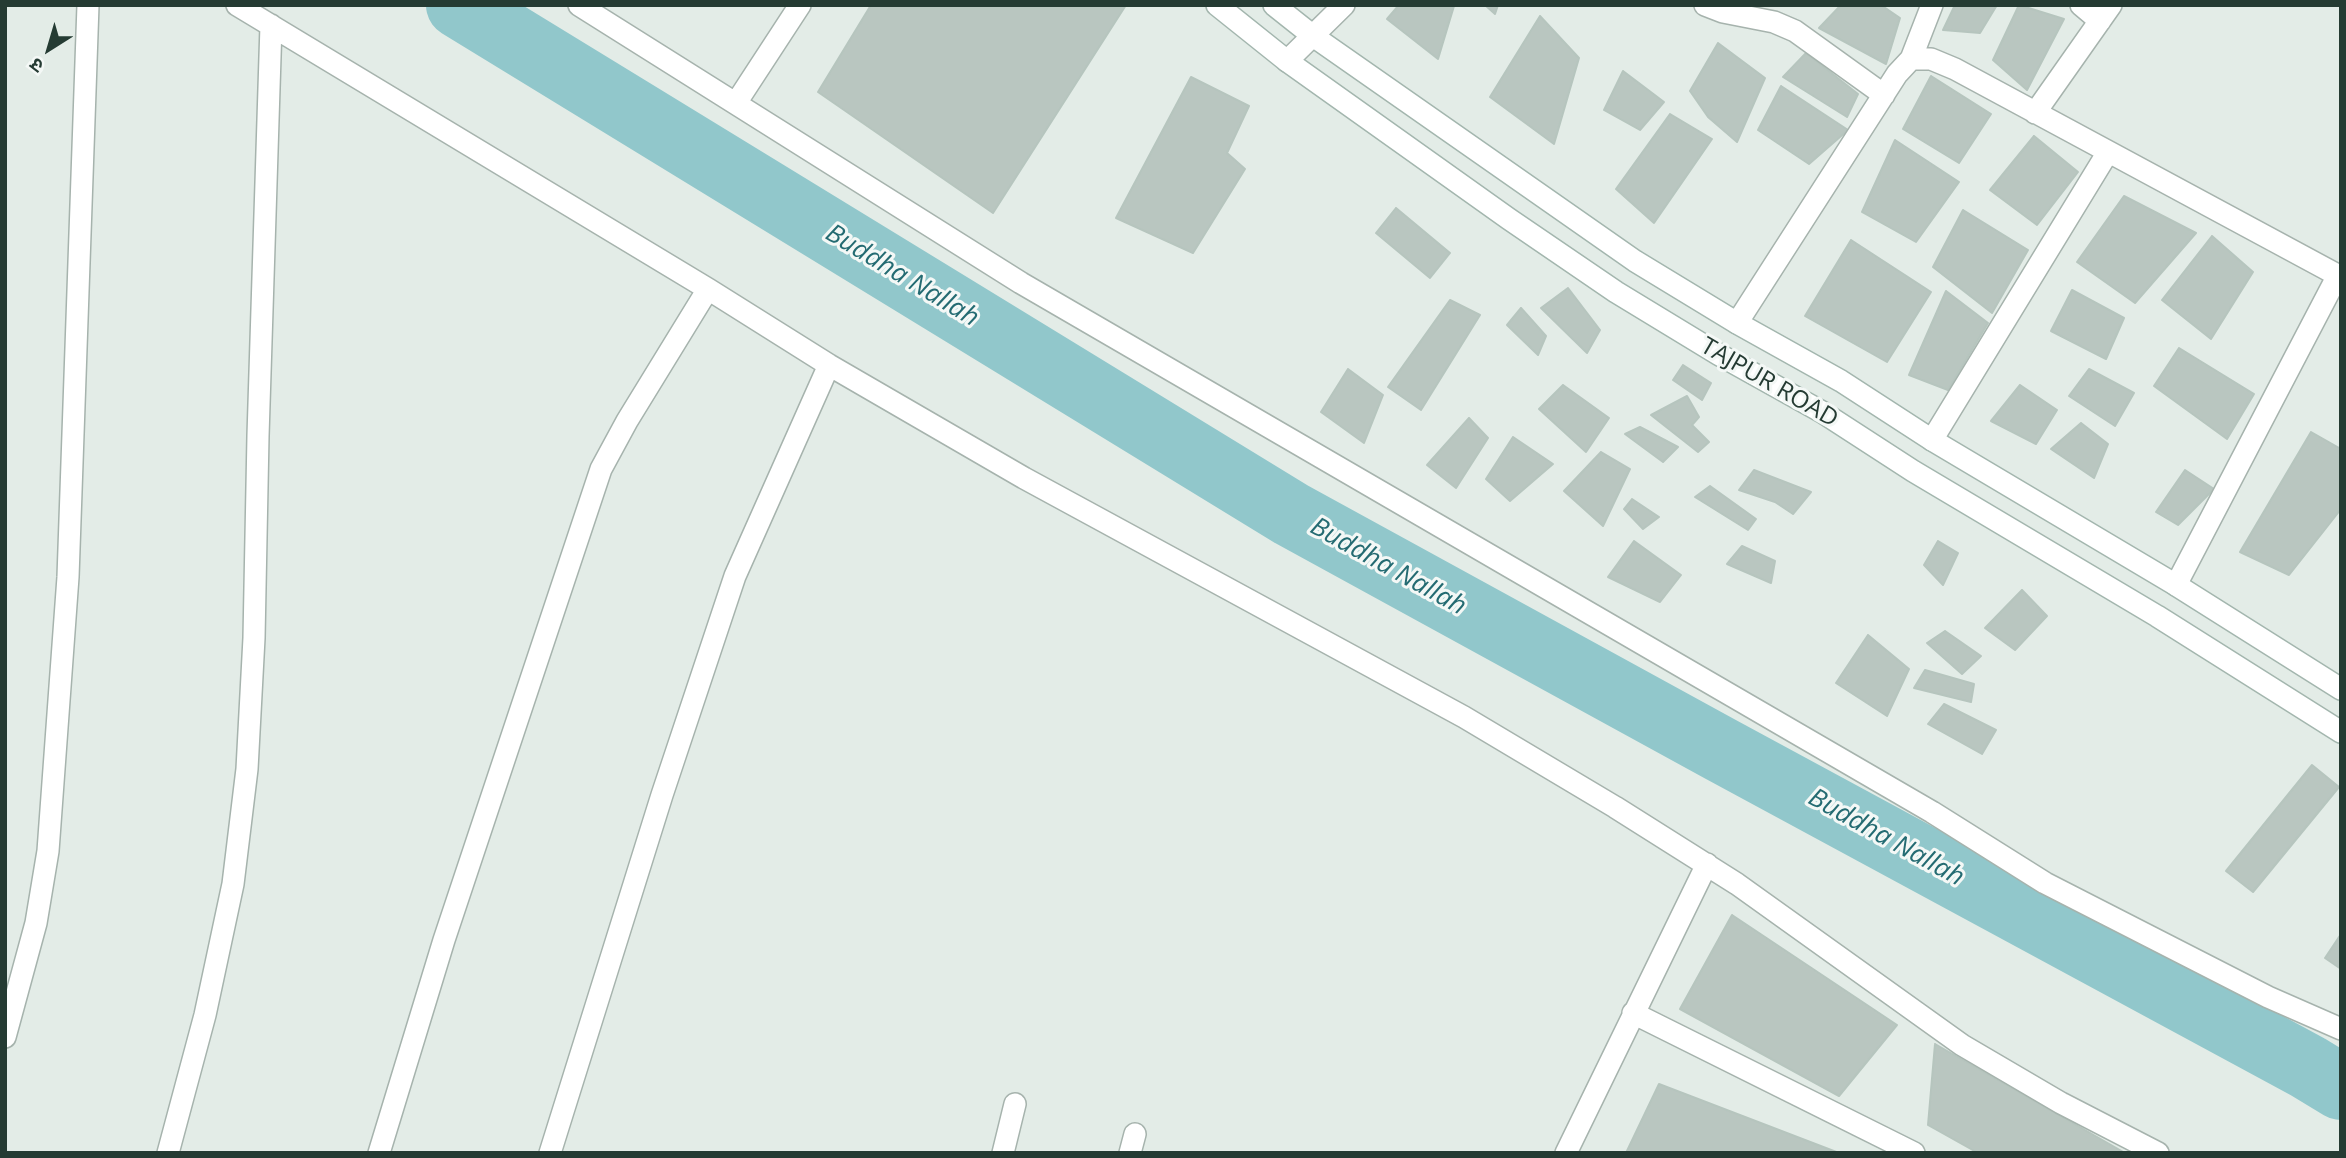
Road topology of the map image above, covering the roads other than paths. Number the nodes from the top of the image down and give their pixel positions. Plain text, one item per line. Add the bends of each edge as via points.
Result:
1 (88, 5) edge
2 (237, 5) edge
3 (579, 5) edge
4 (800, 5) edge
5 (1217, 5) edge
6 (1274, 5) edge
7 (1344, 5) edge
8 (1705, 5) edge
9 (1931, 5) edge
10 (2081, 5) edge
11 (2106, 13) edge
12 (271, 25) junction
13 (1313, 36) junction
14 (1911, 60) junction
15 (1287, 61) junction
16 (1884, 95) junction
17 (736, 103) junction
18 (2035, 113) junction
19 (2108, 152) junction
20 (2339, 276) edge
21 (708, 289) junction
22 (1737, 323) junction
23 (829, 365) junction
24 (1932, 440) junction
25 (2176, 585) junction
26 (2341, 689) edge
27 (2341, 732) edge
28 (1707, 864) junction
29 (1633, 1013) junction
30 (2341, 1029) edge
31 (5, 1037) edge
32 (1015, 1104) dead end
33 (168, 1153) edge
34 (379, 1153) edge
35 (550, 1153) edge
36 (1003, 1153) edge
37 (1566, 1153) edge
38 (1914, 1153) edge
39 (2158, 1153) edge

1 - 31 street via 68,577 48,850 36,923
2 - 12 street
3 - 17 street
4 - 17 street
5 - 15 street, TAJPUR ROAD
6 - 13 street, TAJPUR ROAD
7 - 13 street
8 - 16 street via 1795,31
9 - 14 street
10 - 11 street
11 - 18 street
12 - 21 street
12 - 33 street via 247,769 233,884 205,1015
13 - 15 street
13 - 22 street, TAJPUR ROAD via 1635,261
14 - 16 street
14 - 18 street via 1931,58
15 - 27 street, TAJPUR ROAD via 1616,292 1822,412
16 - 22 street
17 - 30 street via 1020,283 1933,812 2045,883 2268,997
18 - 19 street
19 - 20 street
19 - 24 street
20 - 25 street
21 - 23 street
21 - 34 street via 601,469 444,940
22 - 24 street, TAJPUR ROAD via 1841,381
23 - 28 street via 1024,478 1464,718
23 - 35 street via 735,576
24 - 25 street, TAJPUR ROAD
25 - 26 street, TAJPUR ROAD
28 - 29 street
28 - 39 street via 1962,1045
29 - 37 street
29 - 38 street
32 - 36 street

